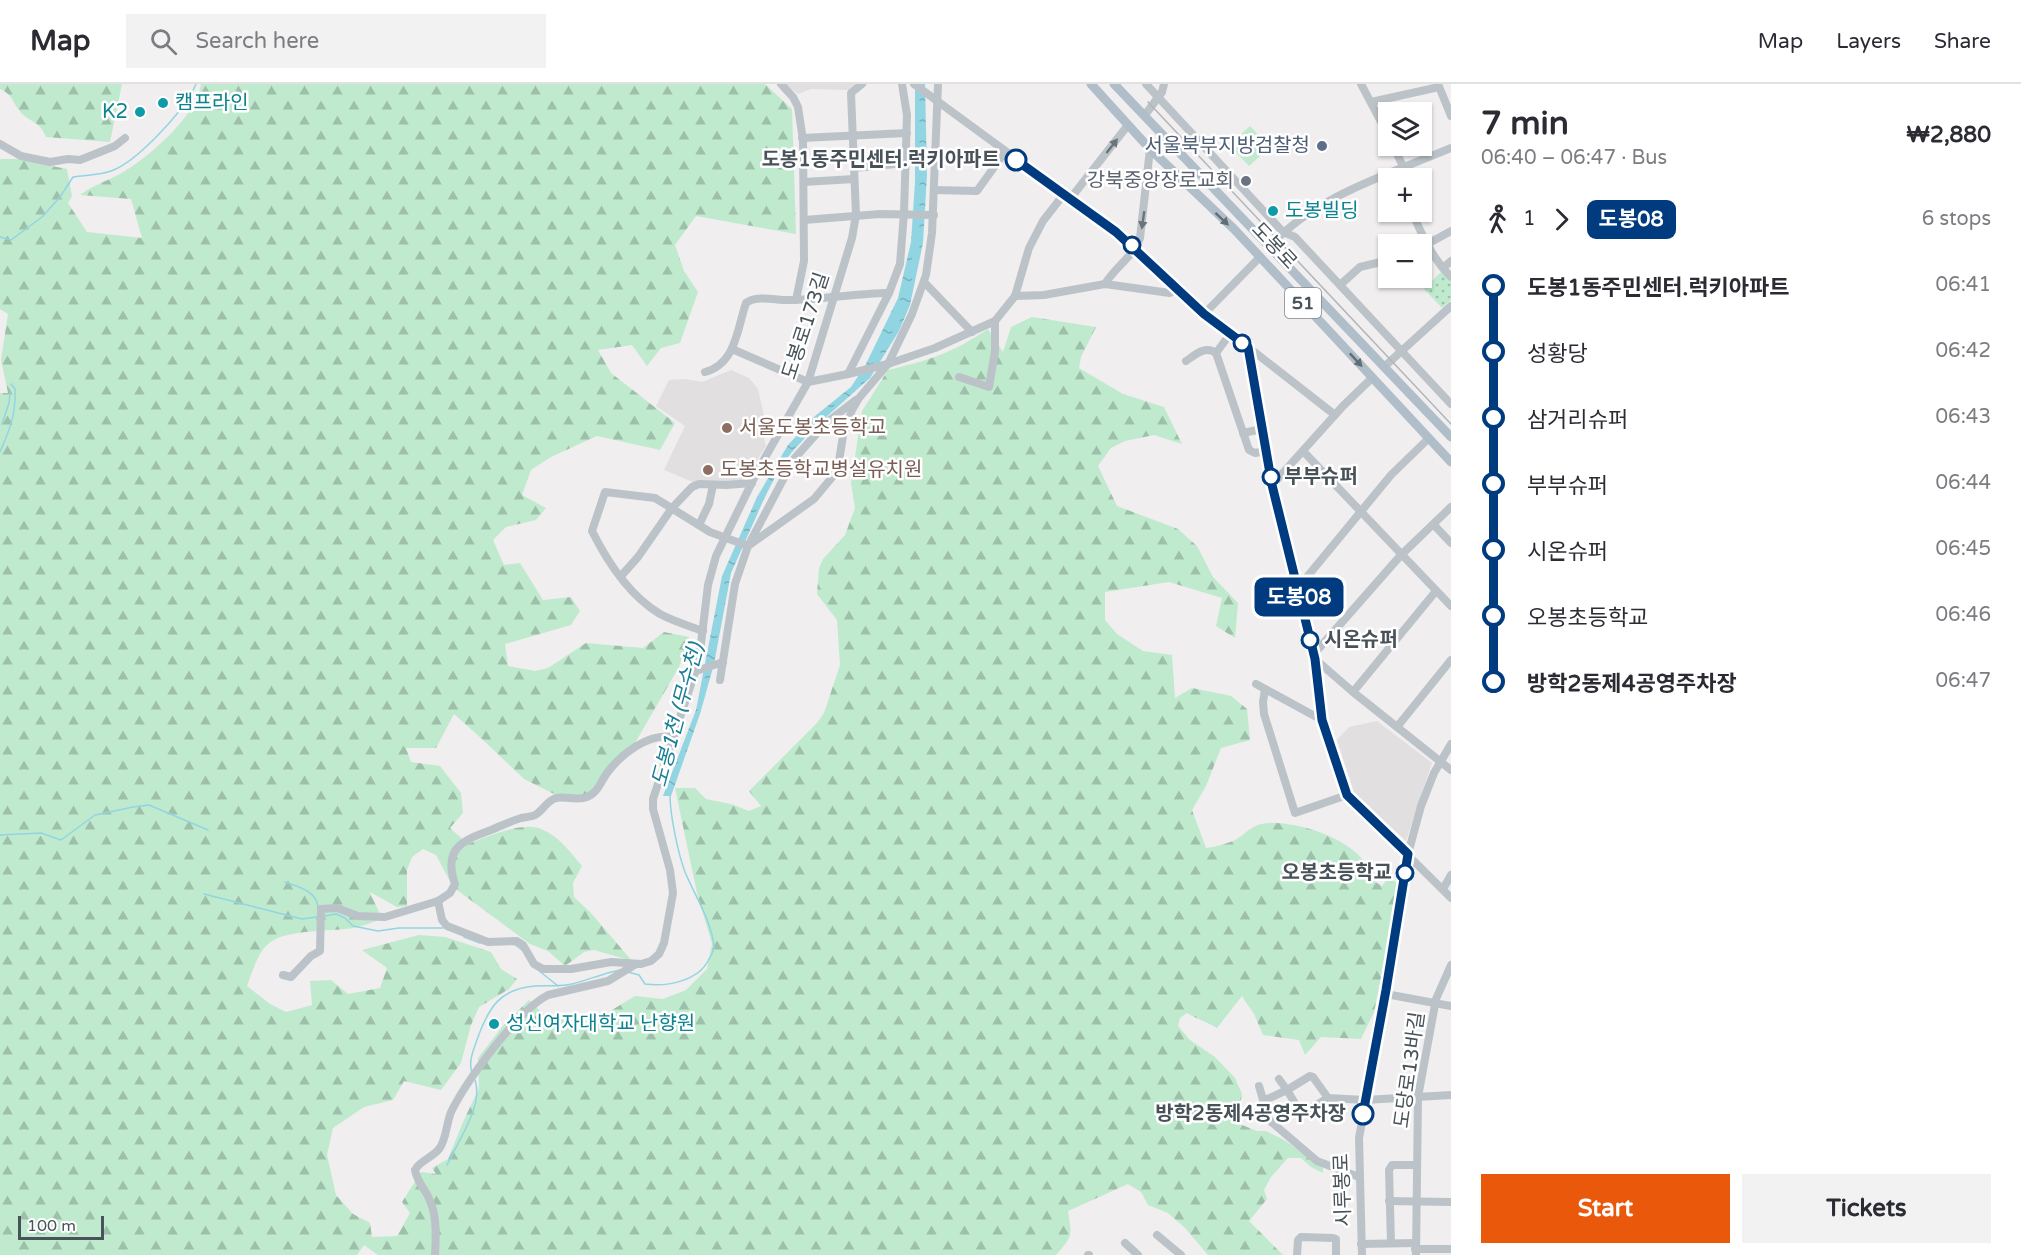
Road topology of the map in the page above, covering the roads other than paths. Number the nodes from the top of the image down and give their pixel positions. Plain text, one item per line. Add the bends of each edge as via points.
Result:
1 (781, 84) edge
2 (861, 84) edge
3 (902, 84) edge
4 (914, 84) edge
5 (938, 84) edge
6 (1091, 84) edge
7 (1114, 84) edge
8 (1146, 84) edge
9 (1164, 84) edge
10 (1361, 84) edge
11 (1438, 86) edge
12 (1158, 98) junction
13 (935, 99) junction
14 (1371, 102) junction
15 (1145, 115) junction
16 (1378, 116) edge
17 (1451, 116) edge
18 (1128, 125) junction
19 (907, 133) junction
20 (853, 136) junction
21 (125, 138) dead end
22 (802, 138) junction
23 (0, 144) edge
24 (1451, 148) edge
25 (1150, 149) junction
26 (1005, 152) junction
27 (1398, 156) edge
28 (906, 163) junction
29 (854, 168) junction
30 (1404, 168) joint
31 (854, 179) junction
32 (1378, 180) edge
33 (804, 182) junction
34 (934, 190) junction
35 (1067, 196) junction
36 (906, 213) junction
37 (856, 215) junction
38 (932, 215) junction
39 (804, 220) junction
40 (1451, 231) edge
41 (1283, 232) junction
42 (1432, 242) edge
43 (1269, 247) junction
44 (1136, 249) junction
45 (1432, 255) edge
46 (1260, 257) junction
47 (1451, 261) edge
48 (1378, 263) edge
49 (1443, 268) junction
50 (1451, 277) edge
51 (924, 282) junction
52 (1105, 284) junction
53 (1340, 285) junction
54 (1176, 290) junction
55 (889, 293) junction
56 (1015, 296) junction
57 (834, 298) junction
58 (796, 300) junction
59 (1449, 311) edge
60 (1204, 314) junction
61 (995, 321) junction
62 (972, 332) junction
63 (1230, 334) junction
64 (1248, 347) junction
65 (732, 350) junction
66 (1402, 351) junction
67 (1216, 353) junction
68 (1186, 361) dead end
69 (887, 365) junction
70 (1384, 367) junction
71 (705, 372) dead end
72 (851, 374) junction
73 (959, 377) dead end
74 (1372, 378) junction
75 (808, 382) junction
76 (859, 398) junction
77 (1451, 404) edge
78 (1335, 415) junction
79 (1262, 429) junction
80 (1243, 433) junction
81 (1451, 437) edge
82 (1429, 438) junction
83 (1266, 451) junction
84 (1303, 451) junction
85 (1451, 462) edge
86 (752, 483) junction
87 (713, 485) junction
88 (1272, 485) junction
89 (1451, 507) edge
90 (672, 508) junction
91 (1362, 511) junction
92 (699, 525) junction
93 (1434, 525) junction
94 (726, 539) junction
95 (1451, 543) edge
96 (747, 546) junction
97 (1401, 555) junction
98 (621, 576) junction
99 (1297, 589) junction
100 (1436, 591) junction
101 (1451, 606) edge
102 (703, 631) junction
103 (1314, 657) junction
104 (1451, 660) edge
105 (721, 662) junction
106 (698, 670) junction
107 (720, 681) dead end
108 (1256, 684) dead end
109 (1265, 689) junction
110 (1353, 692) junction
111 (1322, 720) junction
112 (1396, 727) junction
113 (673, 737) junction
114 (1451, 744) edge
115 (1441, 761) junction
116 (1451, 770) edge
117 (1347, 795) junction
118 (1408, 854) junction
119 (1451, 874) edge
120 (1443, 889) junction
121 (1451, 897) edge
122 (438, 901) junction
123 (1451, 965) edge
124 (634, 966) junction
125 (283, 975) dead end
126 (1386, 994) junction
127 (1436, 1002) junction
128 (1451, 1006) edge
129 (1279, 1079) dead end
130 (1259, 1086) dead end
131 (1287, 1090) junction
132 (1451, 1095) edge
133 (1418, 1097) junction
134 (1328, 1098) junction
135 (1365, 1100) junction
136 (1263, 1101) junction
137 (1417, 1166) junction
138 (1359, 1177) junction
139 (1389, 1201) junction
140 (1417, 1202) junction
141 (1451, 1202) edge
142 (1157, 1235) dead end
143 (1125, 1243) dead end
144 (1361, 1244) junction
145 (1391, 1244) junction
146 (1416, 1249) edge
147 (1451, 1249) edge
148 (435, 1255) edge
149 (1138, 1255) edge
150 (1181, 1255) edge
151 (1297, 1255) edge
152 (1336, 1255) edge
153 (1362, 1255) edge

1 - 22 street via 798,107
2 - 20 street, 도봉로173길 via 851,93
3 - 19 street via 907,103
4 - 13 street
5 - 13 street
6 - 18 main road, 도봉로 / 51
7 - 15 main road, 도봉로 / 51
8 - 12 street
9 - 12 street
10 - 14 street
11 - 14 street
11 - 17 street
12 - 15 street
12 - 41 street
13 - 26 street
13 - 34 street
14 - 16 street
15 - 43 main road, 도봉로 / 51
18 - 25 main road, 도봉로 / 51
35 -> 18 street
19 - 20 street
19 - 28 street
20 - 22 street
20 - 29 street, 도봉로173길
21 - 23 street via 80,160 50,162 21,156
22 - 33 street
24 - 30 street
25 -> 44 street via 1143,222
25 -> 46 main road, 도봉로 / 51
26 - 34 street via 977,191
26 - 35 street
27 - 30 street
28 - 29 street
28 - 36 street
29 - 31 street, 도봉로173길
31 - 33 street
31 - 37 street, 도봉로173길
32 - 41 street via 1352,188
33 - 39 street
34 - 38 street
35 - 44 street
35 - 56 street via 1042,220
36 - 37 street
36 - 38 street
36 - 55 street via 900,264
37 - 39 street
37 - 57 street, 도봉로173길
38 - 51 street
39 - 58 street via 804,261
40 - 42 street
41 - 43 street
41 - 53 street via 1295,237
43 - 70 main road, 도봉로 / 51
44 - 52 street
44 - 54 street
45 - 49 street
46 - 60 street
46 -> 74 main road, 도봉로 / 51
47 - 49 street
48 - 53 street via 1358,268
49 - 50 street
51 - 62 street
51 - 69 street
52 - 54 street via 1170,293
52 - 56 street
53 - 66 street
54 - 60 street
55 - 57 street
55 - 72 street
56 - 61 street
57 - 58 street
57 - 75 street, 도봉로173길
58 - 65 street via 752,299 746,303
59 - 66 street
60 - 63 street
61 - 62 street
61 - 73 street via 989,387
62 - 69 street
63 - 64 street
63 - 67 street
64 - 78 street
64 - 79 street
65 - 71 street via 722,365
65 - 75 street
66 - 70 street
66 - 77 street
67 - 68 street via 1204,350
67 - 80 street
69 - 72 street
69 - 76 street
70 - 81 main road, 도봉로 / 51
72 - 75 street
74 - 78 street
74 - 82 main road, 도봉로 / 51
75 - 86 street, 도봉로173길
76 - 96 street via 826,423 794,459
76 - 96 street via 847,424 834,475 814,499
78 - 84 street
79 - 80 street
79 - 83 street
80 - 83 street via 1251,452
82 - 85 main road, 도봉로 / 51
82 - 91 street
83 - 88 street
84 - 88 street
84 - 91 street
86 - 87 street
86 - 94 street, 도봉로173길
87 - 90 street via 695,484
87 - 92 street
88 - 99 street
89 - 93 street
90 - 92 street
90 - 98 street
90 - 98 street via 649,496 605,492 592,531
91 - 97 street
91 - 99 street
92 - 94 street
93 - 95 street
93 - 97 street
94 - 96 street
94 - 102 street, 도봉로173길 via 716,556 708,585
96 - 105 street via 735,584
97 - 100 street
97 - 103 street
98 - 102 street via 655,610
99 - 103 street
100 - 101 street
100 - 110 street
102 - 106 street, 도봉로173길
103 - 110 street
103 - 111 street
104 - 112 street
105 - 106 street
105 - 107 street
106 - 113 street, 도봉로173길
108 - 109 street
109 - 111 street
109 - 117 street via 1264,714 1295,813
110 - 112 street
111 - 117 street
112 - 115 street
113 - 122 street via 632,748 588,797 552,799 536,815 462,842 451,859 455,884
113 - 124 street, 도봉로173길 via 652,802 673,883 672,911 659,954 650,962
114 - 115 street, 시루봉로
115 - 116 street
115 - 118 street, 시루봉로 via 1421,806
117 - 118 street
118 - 120 street
118 - 126 street, 시루봉로
119 - 120 street
120 - 121 street
122 - 124 street via 447,926 488,942 517,941 541,969 571,969 610,962
122 - 125 street via 385,917 358,916 333,907 321,909 320,951 291,977
123 - 127 street, 도당로13바길
124 - 148 street, 도봉로173길 via 608,981 541,999 514,1022 462,1092 439,1149 415,1170 431,1203
126 - 127 street
126 - 135 street, 시루봉로
127 - 128 street
127 - 133 street, 도당로13바길
129 - 131 street
130 - 136 street
131 - 134 street via 1310,1076
131 - 134 street via 1303,1112
131 - 136 street
132 - 133 street
133 - 135 street
133 - 137 street, 도당로13바길
134 - 135 street
135 - 138 street, 시루봉로 via 1358,1144
136 - 138 street via 1269,1120 1301,1149 1327,1166
137 - 139 street via 1390,1167
137 - 140 street, 도당로13바길
138 - 144 street, 시루봉로
139 - 140 street
139 - 145 street
140 - 141 street
140 - 146 street, 도당로13바길
142 - 150 street
143 - 149 street
144 - 145 street, 시루봉로
144 - 153 street, 시루봉로
145 - 146 street, 시루봉로
146 - 147 street, 시루봉로
151 - 152 street via 1301,1236 1336,1239

